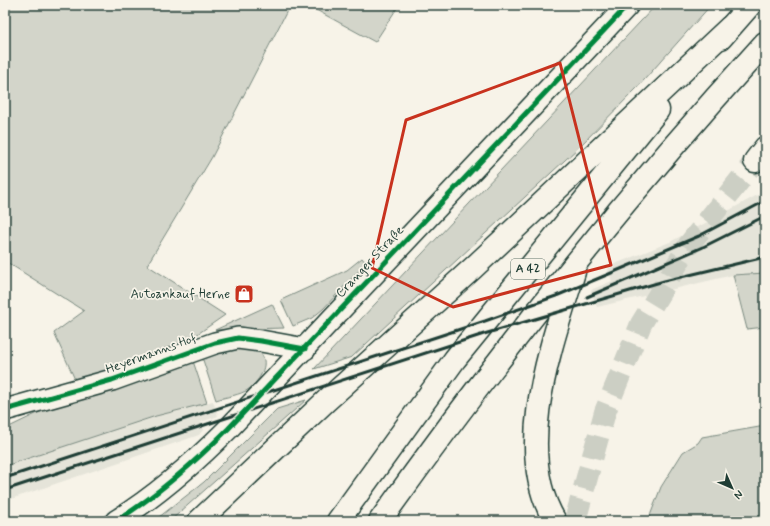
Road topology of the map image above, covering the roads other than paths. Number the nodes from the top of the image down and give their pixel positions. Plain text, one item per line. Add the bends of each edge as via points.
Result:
1 (628, 5) edge
2 (750, 5) edge
3 (730, 27) junction
4 (765, 43) edge
5 (577, 261) junction
6 (305, 349) junction
7 (5, 410) edge
8 (116, 521) edge
9 (199, 521) edge
10 (338, 521) edge
11 (380, 521) edge
12 (555, 521) edge

1 - 6 street, Cranger Straße
2 - 3 highway, A 42
3 - 9 highway
3 - 10 highway, A 42 via 661,106 455,359
4 - 5 highway, A 42 via 688,127
5 - 11 highway, A 42 via 483,381
5 - 12 highway via 546,363 537,419 538,472
6 - 7 street, Heyermanns Hof via 238,338 215,342 112,380
6 - 8 street, Cranger Straße via 181,475

